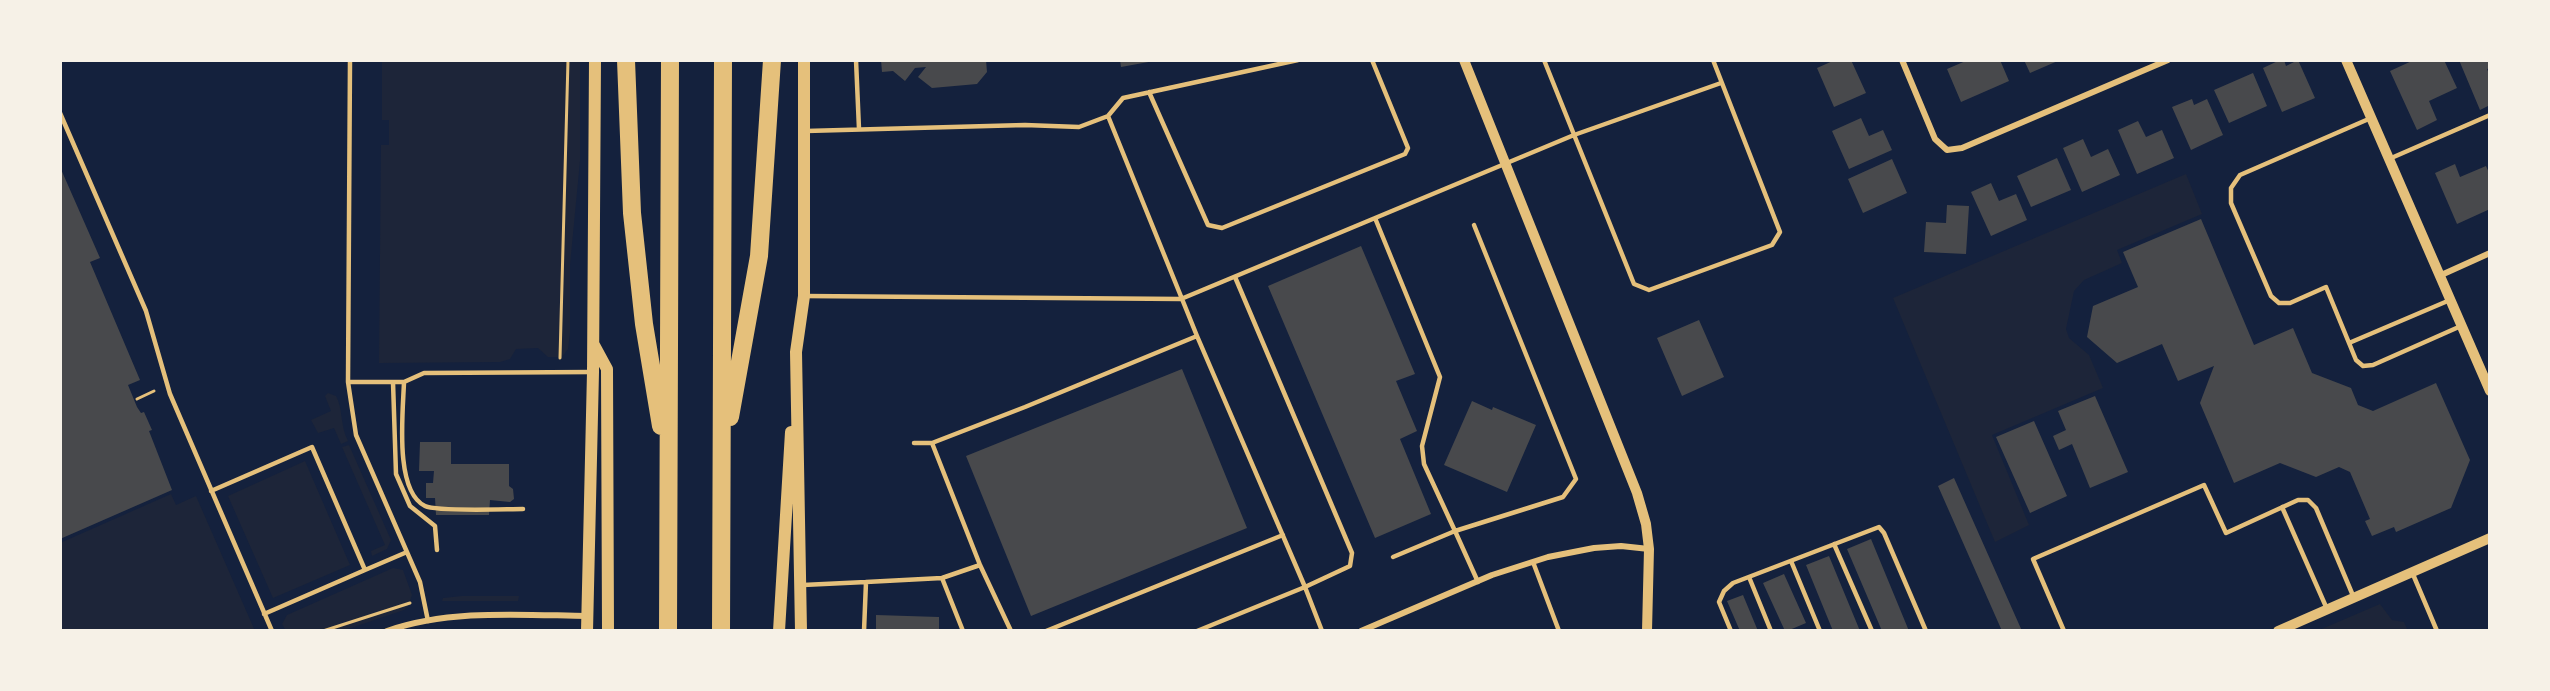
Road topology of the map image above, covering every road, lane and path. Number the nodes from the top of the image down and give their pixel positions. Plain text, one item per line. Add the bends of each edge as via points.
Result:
1 (350, 60) edge
2 (568, 60) edge
3 (595, 60) edge
4 (626, 60) edge
5 (670, 60) edge
6 (723, 60) edge
7 (772, 60) edge
8 (804, 60) edge
9 (856, 60) edge
10 (1298, 60) edge
11 (1372, 60) edge
12 (1464, 60) edge
13 (1544, 60) edge
14 (1713, 60) edge
15 (1902, 60) edge
16 (2168, 60) edge
17 (2346, 60) edge
18 (1722, 83) junction
19 (1149, 92) junction
20 (60, 113) edge
21 (2490, 115) edge
22 (1108, 116) junction
23 (2371, 118) junction
24 (860, 129) junction
25 (804, 131) junction
26 (1574, 135) junction
27 (2389, 159) junction
28 (1506, 164) junction
29 (1375, 218) junction
30 (1474, 225) dead end
31 (2490, 253) edge
32 (2439, 276) junction
33 (1235, 277) junction
34 (804, 296) junction
35 (1181, 298) junction
36 (2450, 300) junction
37 (2461, 326) junction
38 (1197, 336) junction
39 (2349, 343) junction
40 (593, 344) junction
41 (796, 351) junction
42 (560, 358) dead end
43 (593, 372) junction
44 (348, 382) junction
45 (393, 382) junction
46 (404, 382) junction
47 (2490, 391) edge
48 (154, 392) dead end
49 (137, 399) dead end
50 (932, 443) junction
51 (914, 444) dead end
52 (722, 463) junction
53 (669, 478) junction
54 (211, 491) junction
55 (2282, 507) junction
56 (523, 509) dead end
57 (1455, 531) junction
58 (1283, 535) junction
59 (2490, 538) edge
60 (1834, 544) junction
61 (1649, 549) junction
62 (437, 550) dead end
63 (407, 552) junction
64 (1393, 557) dead end
65 (1791, 561) junction
66 (1533, 562) junction
67 (980, 565) junction
68 (365, 570) junction
69 (2412, 572) junction
70 (1749, 577) junction
71 (942, 578) junction
72 (866, 582) junction
73 (1478, 582) junction
74 (801, 585) junction
75 (1305, 587) junction
76 (2354, 598) junction
77 (410, 603) dead end
78 (2327, 610) junction
79 (264, 614) junction
80 (587, 616) junction
81 (428, 621) junction
82 (272, 631) edge
83 (323, 631) edge
84 (387, 631) edge
85 (587, 631) edge
86 (608, 631) edge
87 (668, 631) edge
88 (721, 631) edge
89 (779, 631) edge
90 (801, 631) edge
91 (864, 631) edge
92 (963, 631) edge
93 (1011, 631) edge
94 (1046, 631) edge
95 (1197, 631) edge
96 (1322, 631) edge
97 (1361, 631) edge
98 (1559, 631) edge
99 (1647, 631) edge
100 (1731, 631) edge
101 (1771, 631) edge
102 (1820, 631) edge
103 (1872, 631) edge
104 (1926, 631) edge
105 (2064, 631) edge
106 (2278, 631) edge
107 (2437, 631) edge

1 - 44 lane
2 - 42 path
3 - 40 main road
4 - 53 highway via 632,213 644,324
5 - 53 highway
6 - 52 highway
7 - 52 highway via 759,256
8 - 25 main road
9 - 24 lane
10 - 19 lane
11 - 19 lane via 1408,148 1405,154 1222,228 1208,225
12 - 28 street
13 - 26 lane
14 - 18 lane
15 - 16 street via 1935,139 1947,150 1962,148
17 - 23 street
18 - 26 lane
18 - 26 lane via 1780,232 1772,245 1649,290 1634,284
19 - 22 lane via 1123,98
20 - 54 lane via 146,311 170,394
21 - 27 lane
22 - 24 lane via 1079,127
22 - 35 lane
23 - 27 street
23 - 39 lane via 2240,175 2231,188 2231,203 2271,296 2279,303 2290,303 2326,287
24 - 25 lane
25 - 34 main road
26 - 28 lane
27 - 32 street
28 - 29 lane
28 - 61 street via 1630,475 1646,524
29 - 33 lane
29 - 57 lane via 1440,377 1422,446 1424,464
30 - 57 lane via 1576,479 1563,497
31 - 32 street
32 - 36 street
33 - 35 lane
33 - 75 lane via 1352,553 1350,566
34 - 35 lane
34 - 41 main road
35 - 38 lane
36 - 37 street
36 - 39 lane
37 - 39 lane via 2373,365 2363,366 2356,360
37 - 47 street
38 - 50 lane
38 - 58 lane
40 - 43 main road
40 - 86 main road via 607,369
41 - 74 main road
41 - 89 main road
43 - 46 lane via 424,373
43 - 80 main road
44 - 45 lane
44 - 63 lane via 356,435
45 - 46 lane
45 - 62 lane via 396,474 410,506 435,526
46 - 56 lane via 403,467 417,500 433,508
48 - 49 path
50 - 51 lane
50 - 67 lane
52 - 88 highway
53 - 87 highway
54 - 68 lane via 312,447
54 - 79 lane
55 - 76 lane via 2308,500 2316,508
55 - 78 lane
55 - 105 lane via 2226,533 2204,484 2033,559
57 - 64 lane
57 - 73 lane
58 - 75 lane
58 - 94 lane
59 - 69 street
60 - 65 lane
60 - 103 lane
60 - 104 lane via 1879,527
61 - 66 street via 1594,548
61 - 99 street
63 - 68 lane
63 - 81 lane via 420,582
65 - 70 lane
65 - 102 lane
66 - 73 street
66 - 98 lane
67 - 71 lane
67 - 93 lane
68 - 79 lane
69 - 76 street
69 - 107 lane
70 - 100 lane via 1733,583 1719,602
70 - 101 lane
71 - 72 lane
71 - 92 lane
72 - 74 lane
72 - 91 lane
73 - 97 street
74 - 90 main road
75 - 95 lane
75 - 96 lane
76 - 78 street
77 - 83 path
78 - 106 street
79 - 82 lane
80 - 81 street via 490,615
80 - 85 main road
81 - 84 street

